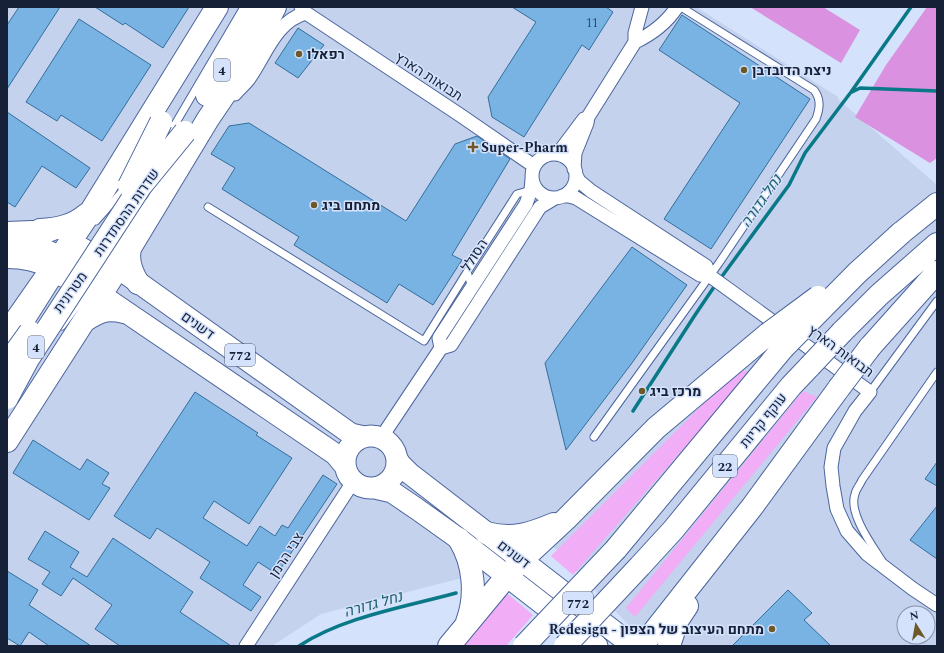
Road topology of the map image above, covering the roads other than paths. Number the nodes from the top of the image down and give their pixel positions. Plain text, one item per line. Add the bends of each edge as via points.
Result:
1 (217, 7) edge
2 (228, 7) edge
3 (244, 7) edge
4 (260, 7) edge
5 (275, 7) edge
6 (642, 7) edge
7 (677, 7) edge
8 (681, 7) edge
9 (303, 10) edge
10 (635, 42) junction
11 (588, 117) junction
12 (208, 120) junction
13 (160, 148) dead end
14 (555, 154) junction
15 (156, 155) dead end
16 (152, 162) junction
17 (575, 172) junction
18 (532, 178) junction
19 (558, 197) junction
20 (937, 204) edge
21 (208, 206) dead end
22 (40, 230) junction
23 (937, 244) edge
24 (9, 246) edge
25 (73, 249) junction
26 (130, 249) junction
27 (467, 272) junction
28 (937, 272) edge
29 (712, 277) junction
30 (100, 279) junction
31 (138, 283) junction
32 (472, 287) junction
33 (937, 301) edge
34 (124, 312) junction
35 (84, 321) junction
36 (11, 324) edge
37 (57, 332) dead end
38 (775, 341) junction
39 (48, 342) dead end
40 (441, 348) junction
41 (9, 369) edge
42 (937, 372) edge
43 (870, 392) junction
44 (7, 398) edge
45 (373, 437) junction
46 (594, 437) dead end
47 (7, 441) edge
48 (397, 459) junction
49 (349, 474) junction
50 (375, 488) junction
51 (566, 519) junction
52 (738, 524) junction
53 (486, 533) junction
54 (458, 539) junction
55 (522, 560) junction
56 (888, 570) junction
57 (507, 576) junction
58 (937, 605) edge
59 (465, 626) junction
60 (246, 646) edge
61 (449, 646) edge
62 (524, 646) edge
63 (565, 646) edge
64 (597, 646) edge
65 (633, 646) edge
66 (640, 646) edge
67 (669, 646) edge

1 - 25 highway
2 - 41 highway, שדרות ההסתדרות / 4, bridge via 161,122 133,179
3 - 13 lane
4 - 44 highway, שדרות ההסתדרות / 4, bridge via 185,132 140,187 28,359
5 - 12 highway via 248,60
6 - 10 street
7 - 10 street via 662,25
8 - 29 lane via 814,90 820,103 816,119
9 - 12 street via 280,29 248,80
9 - 18 street, תבואות הארץ via 460,116
10 - 11 street
11 - 14 street via 582,120 560,151
11 - 17 street via 575,153
12 - 26 highway
14 - 17 street via 567,158
14 - 18 street via 543,157
15 - 16 lane, מטרונית
16 - 25 lane, מטרונית via 117,196
16 - 30 lane, מטרונית via 140,208
17 - 19 street via 572,188 568,193
17 - 29 street, תבואות הארץ via 579,181 591,191 706,266
18 - 19 street via 537,190 542,194
18 - 27 lane via 517,194
18 - 32 street, הסולל via 526,204
19 - 29 street, תבואות הארץ via 576,198 700,275
19 - 40 street, הסולל via 540,207 451,345
20 - 38 highway, 22, bridge
21 - 27 lane via 424,341
22 - 24 street via 25,228
22 - 25 street
22 - 25 highway via 67,227 78,221
23 - 63 highway, עוקף קריות / 22, bridge via 879,295 791,386 673,530
24 - 25 highway
25 - 30 highway
25 - 36 highway
25 - 41 lane, מטרונית via 19,342
26 - 30 highway
26 - 31 highway via 129,261
27 - 32 lane
28 - 52 highway, bridge via 870,347
29 - 43 street, תבואות הארץ
29 - 46 lane
30 - 31 main road, דשנים / 772
30 - 34 main road, 772
30 - 35 highway
30 - 37 lane, מטרונית
31 - 45 main road, דשנים / 772 via 351,434
32 - 40 street, הסולל via 440,338
33 - 43 lane
34 - 35 highway via 108,310 93,314
34 - 49 main road, 772 via 335,454
35 - 47 highway
38 - 51 highway via 656,428
38 - 62 highway, 22, bridge via 767,366 616,549
39 - 41 lane via 39,352
40 - 45 street, הסולל
42 - 56 lane via 854,495 858,523
43 - 56 street, תבואות הארץ via 855,411 834,448 831,467 837,509 847,531 867,554
45 - 48 main road via 386,441 394,448
45 - 49 main road via 356,440 348,449 344,460
48 - 50 main road via 393,477
48 - 53 main road, דשנים / 772 via 409,473
49 - 50 main road via 360,486
49 - 60 street, צבי הרמן
50 - 54 main road, דשנים / 772 via 392,492
51 - 53 highway via 525,535
51 - 55 highway
52 - 66 highway
52 - 67 highway via 678,621
53 - 55 main road, דשנים / 772
54 - 57 main road, דשנים / 772
54 - 59 highway via 467,555 472,582 473,600
55 - 57 highway
55 - 65 main road, דשנים / 772
56 - 58 street, תבואות הארץ
57 - 59 highway
57 - 64 main road, דשנים / 772
59 - 61 highway

